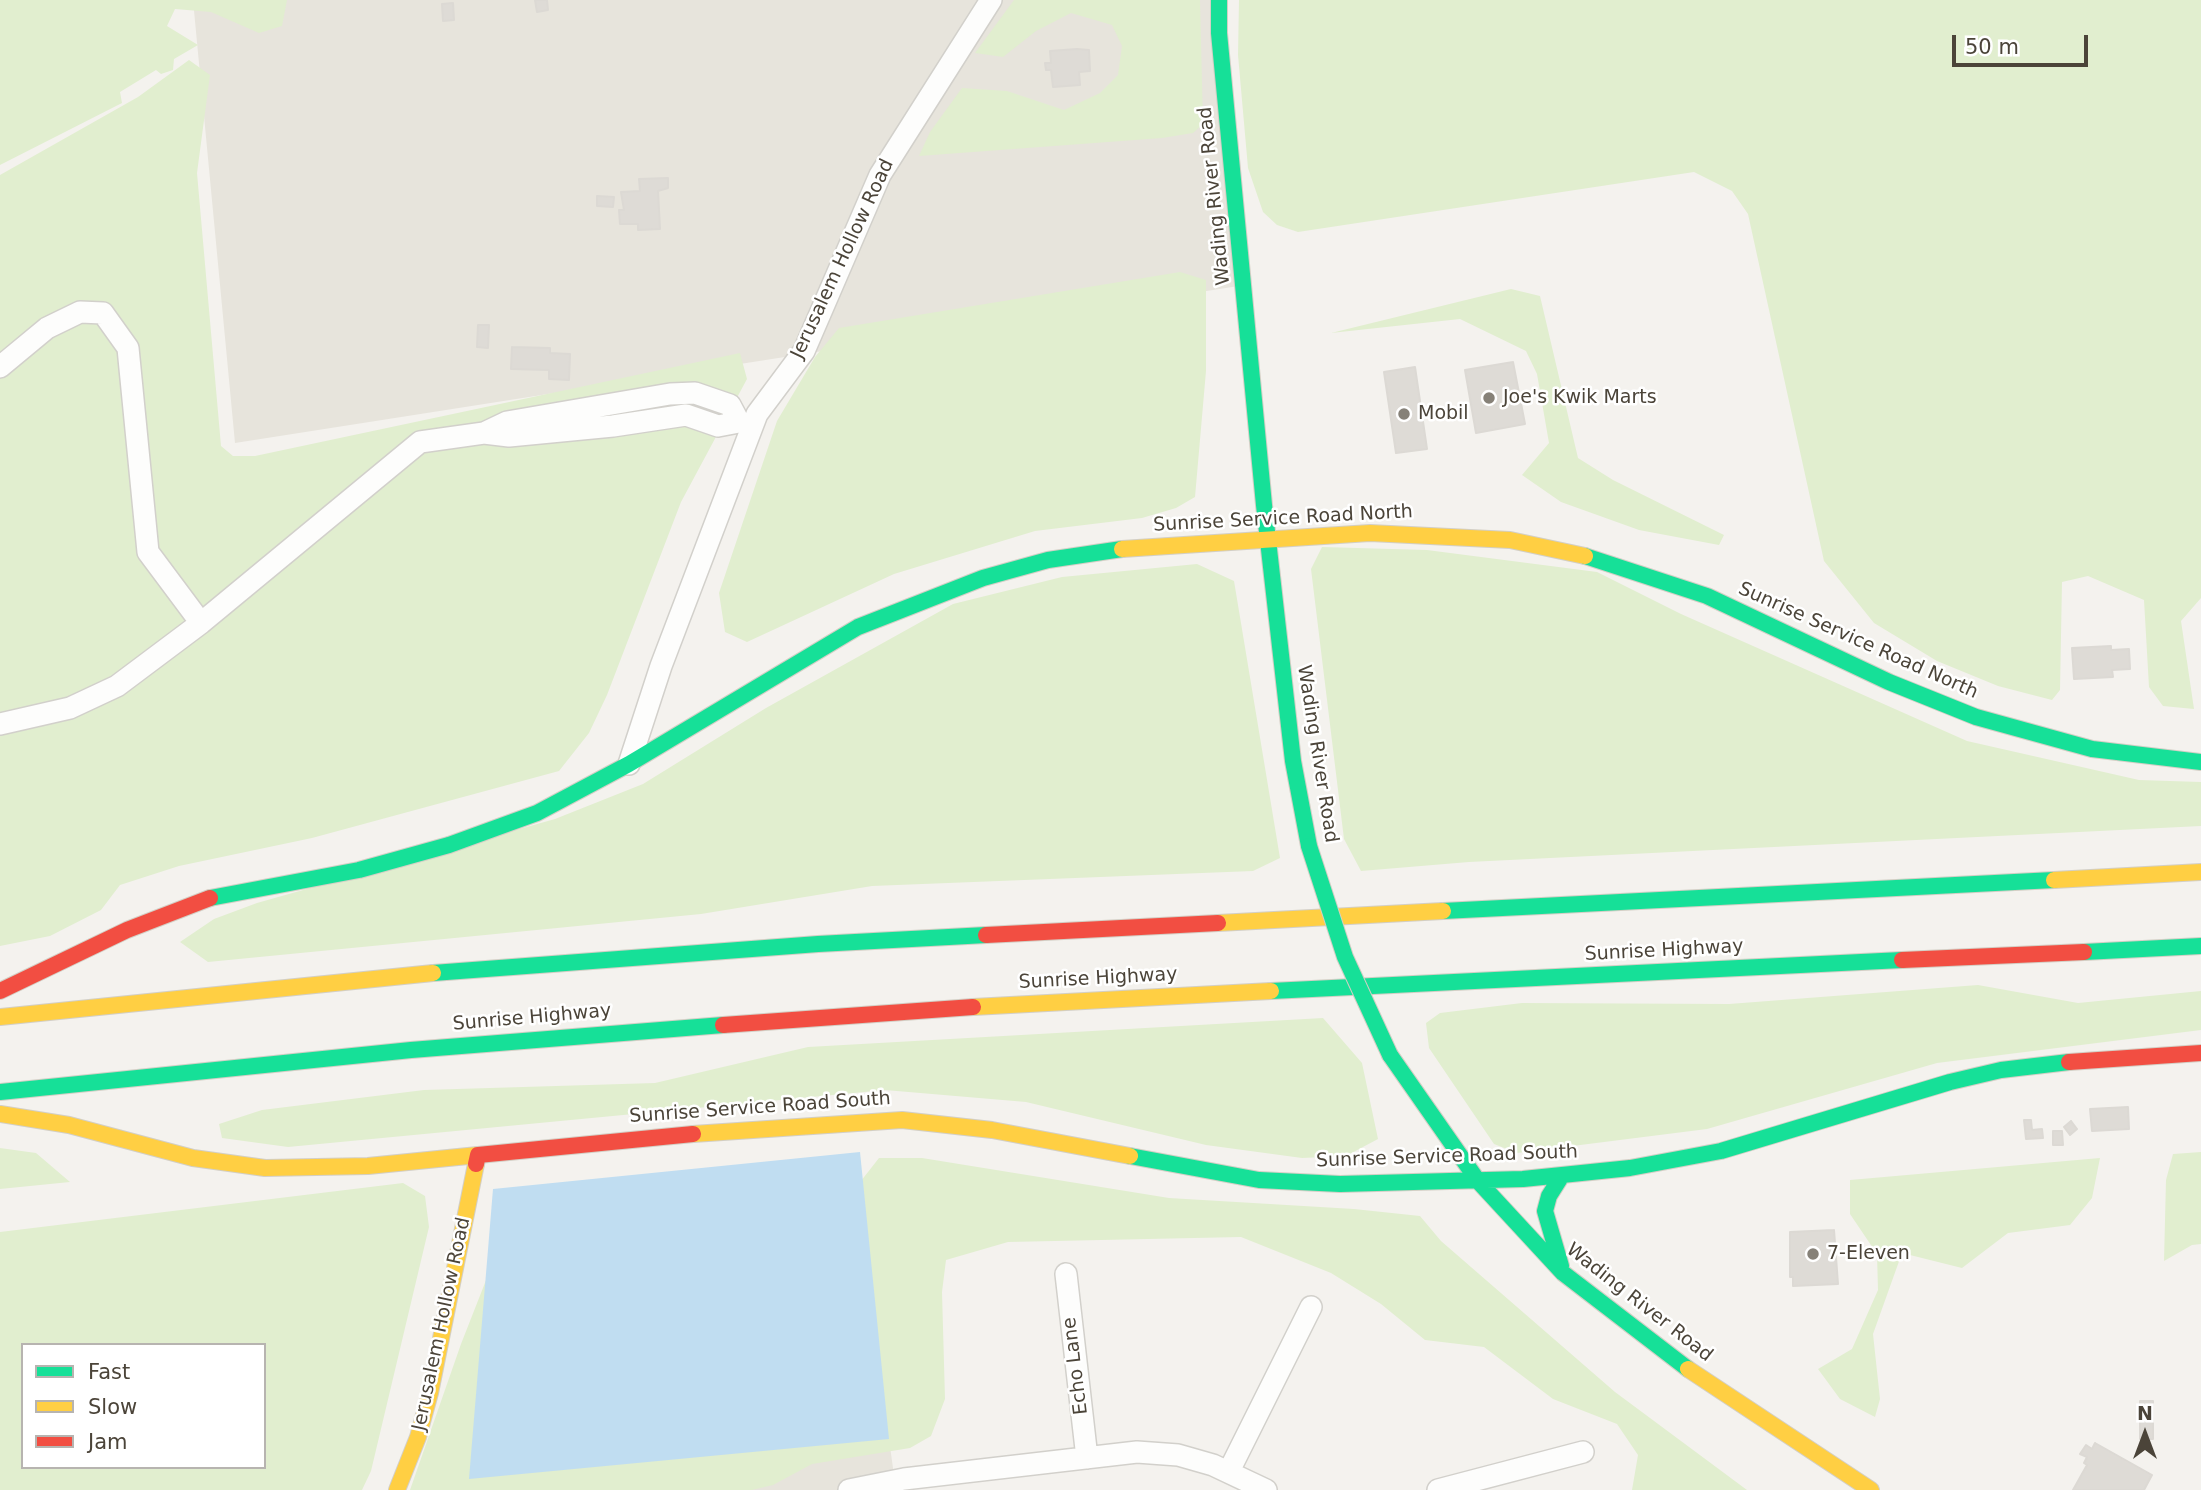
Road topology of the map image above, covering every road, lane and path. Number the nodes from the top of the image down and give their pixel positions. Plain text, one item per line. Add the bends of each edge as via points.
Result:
1 (991, 0) edge
2 (1219, 0) edge
3 (0, 367) edge
4 (610, 404) junction
5 (746, 424) junction
6 (613, 426) junction
7 (484, 433) junction
8 (1268, 538) junction
9 (201, 623) junction
10 (0, 724) edge
11 (2201, 762) edge
12 (629, 764) junction
13 (2201, 872) edge
14 (2201, 946) edge
15 (0, 991) edge
16 (0, 1017) edge
17 (2201, 1053) edge
18 (0, 1092) edge
19 (0, 1114) edge
20 (478, 1155) junction
21 (1561, 1177) junction
22 (1478, 1181) junction
23 (1563, 1273) junction
24 (1066, 1274) dead end
25 (1311, 1307) dead end
26 (1583, 1452) dead end
27 (1087, 1458) junction
28 (1229, 1471) junction
29 (987, 1480) edge
30 (397, 1490) edge
31 (849, 1490) edge
32 (1266, 1490) edge
33 (1437, 1490) edge
34 (1871, 1490) edge

1 - 5 street, Jerusalem Hollow Road via 880,175 804,351
2 - 8 main road, Wading River Road
3 - 9 street via 47,328 79,312 103,313 128,348 148,552
4 - 5 street via 695,393 730,405
4 - 6 street
4 - 7 street via 507,422
5 - 6 street via 718,426 686,415
5 - 12 street, Jerusalem Hollow Road
6 - 7 street via 509,436
7 - 9 street via 420,442
8 - 11 main road, Sunrise Service Road North via 1440,534 1510,540 1575,553 1695,591 1909,691 1987,721 2092,749
8 - 12 main road, Sunrise Service Road North via 1078,555 1015,568 946,590 837,639
8 - 22 main road, Wading River Road, bridge via 1293,761 1309,846 1345,957 1390,1055
9 - 10 street via 117,686 70,708
12 - 15 main road, Sunrise Service Road North via 537,813 449,845 359,870 196,902
13 - 16 main road via 793,946 408,976
14 - 18 main road, Sunrise Highway via 806,1017 397,1051
17 - 21 main road, Sunrise Service Road South via 2001,1070 1721,1151
19 - 20 main road, Sunrise Service Road South via 69,1125 193,1158 265,1168 368,1166
20 - 22 main road, Sunrise Service Road South via 588,1142 902,1120 992,1130 1259,1180 1340,1184
20 - 30 main road, Jerusalem Hollow Road via 430,1393
21 - 22 main road, Sunrise Service Road South
21 - 23 main road via 1545,1211
22 - 23 main road, Wading River Road
23 - 34 main road, Wading River Road via 1675,1361
24 - 27 street, Echo Lane
25 - 28 street
26 - 33 street
27 - 28 street via 1137,1452 1178,1455
27 - 29 street
28 - 32 street
29 - 31 street via 904,1479

